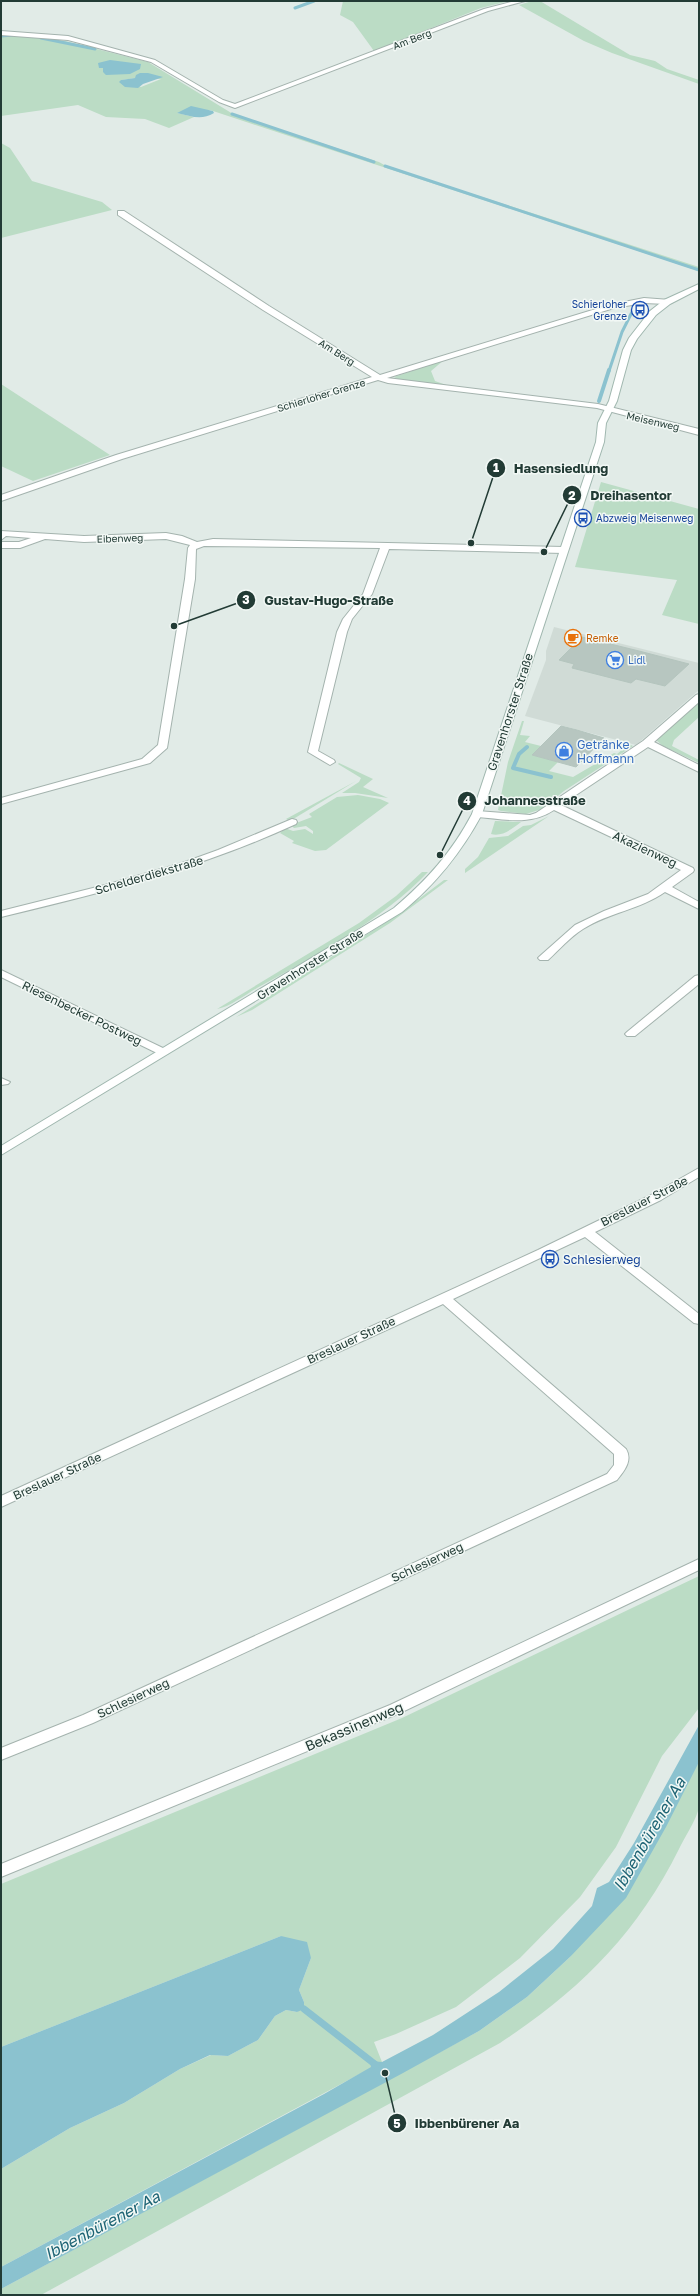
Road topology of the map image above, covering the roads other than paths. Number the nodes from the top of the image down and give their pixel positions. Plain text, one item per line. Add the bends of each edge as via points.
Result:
1 (522, 1) edge
2 (1, 33) edge
3 (121, 213) dead end
4 (699, 286) edge
5 (667, 302) junction
6 (378, 377) junction
7 (608, 410) junction
8 (699, 432) edge
9 (1, 498) edge
10 (1, 537) edge
11 (42, 537) junction
12 (1, 545) edge
13 (197, 545) junction
14 (386, 545) junction
15 (564, 550) junction
16 (699, 697) edge
17 (647, 743) junction
18 (330, 762) dead end
19 (699, 769) edge
20 (1, 802) edge
21 (554, 806) junction
22 (477, 814) junction
23 (292, 822) dead end
24 (665, 887) junction
25 (699, 906) edge
26 (1, 914) edge
27 (544, 958) dead end
28 (1, 974) edge
29 (699, 978) edge
30 (631, 1034) dead end
31 (163, 1052) junction
32 (1, 1151) edge
33 (699, 1172) edge
34 (585, 1230) junction
35 (443, 1297) junction
36 (699, 1320) edge
37 (1, 1502) edge
38 (699, 1564) edge
39 (1, 1754) edge
40 (1, 1871) edge

1 - 2 street, Am Berg via 486,10 235,106 153,61 68,38
3 - 6 street, Am Berg via 266,308
4 - 5 street, Gravenhorster Straße
5 - 6 street, Schierloher Grenze via 631,301
5 - 7 street, Gravenhorster Straße via 650,317 633,338
6 - 7 street, Am Berg via 388,381 598,406
6 - 9 street, Schierloher Grenze via 119,457
7 - 8 street, Meisenweg
7 - 15 street, Gravenhorster Straße
10 - 11 street, Eibenweg via 2,533
11 - 12 street, Eibenweg via 20,545
11 - 13 street, Eibenweg via 104,539 166,536
13 - 14 street via 213,542
13 - 20 street via 192,548 190,554 190,579 162,746 146,761
14 - 15 street
14 - 18 street via 367,594 348,619 342,632 314,752
15 - 22 street, Gravenhorster Straße
16 - 17 street
17 - 19 street
17 - 21 street
21 - 22 street via 530,818
21 - 24 street, Akazienweg via 689,870
22 - 31 street, Gravenhorster Straße via 462,844 441,872 398,910
23 - 26 street, Schelderdiekstraße via 228,852 177,870
24 - 25 street
24 - 27 street, Akazienweg via 652,896 579,927
28 - 31 street, Riesenbecker Postweg
29 - 30 street
31 - 32 street, Gravenhorster Straße
33 - 34 street, Breslauer Straße via 657,1197
34 - 35 street, Breslauer Straße via 542,1253
34 - 36 street
35 - 37 street, Breslauer Straße
35 - 39 street, Schlesierweg via 620,1452 621,1466 612,1477 88,1719
38 - 40 street, Bekassinenweg via 395,1710

